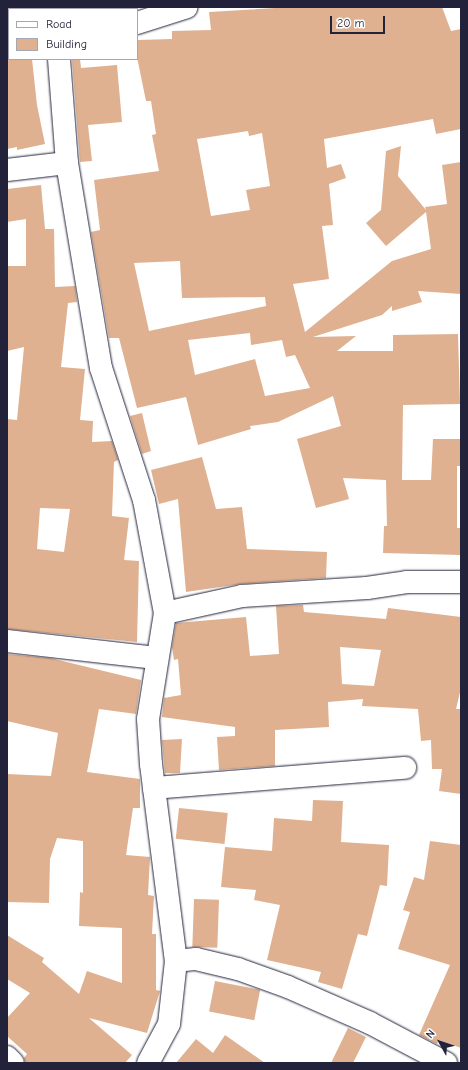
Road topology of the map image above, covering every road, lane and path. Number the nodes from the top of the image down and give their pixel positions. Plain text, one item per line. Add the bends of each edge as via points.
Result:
1 (187, 7) edge
2 (138, 23) edge
3 (59, 60) edge
4 (67, 163) junction
5 (7, 170) edge
6 (461, 582) edge
7 (165, 613) junction
8 (7, 640) edge
9 (156, 658) junction
10 (405, 768) dead end
11 (154, 788) junction
12 (176, 961) junction
13 (7, 1057) edge
14 (13, 1063) edge
15 (148, 1063) edge
16 (446, 1063) edge

1 - 2 street
3 - 4 street
4 - 5 street
4 - 7 street via 101,368 144,500
6 - 7 street via 407,582 367,588 242,596
7 - 9 street
8 - 9 street
9 - 11 street via 148,718
10 - 11 street
11 - 12 street
12 - 15 street via 169,1024
12 - 16 street via 203,960 238,969 288,987 370,1023
13 - 14 street

